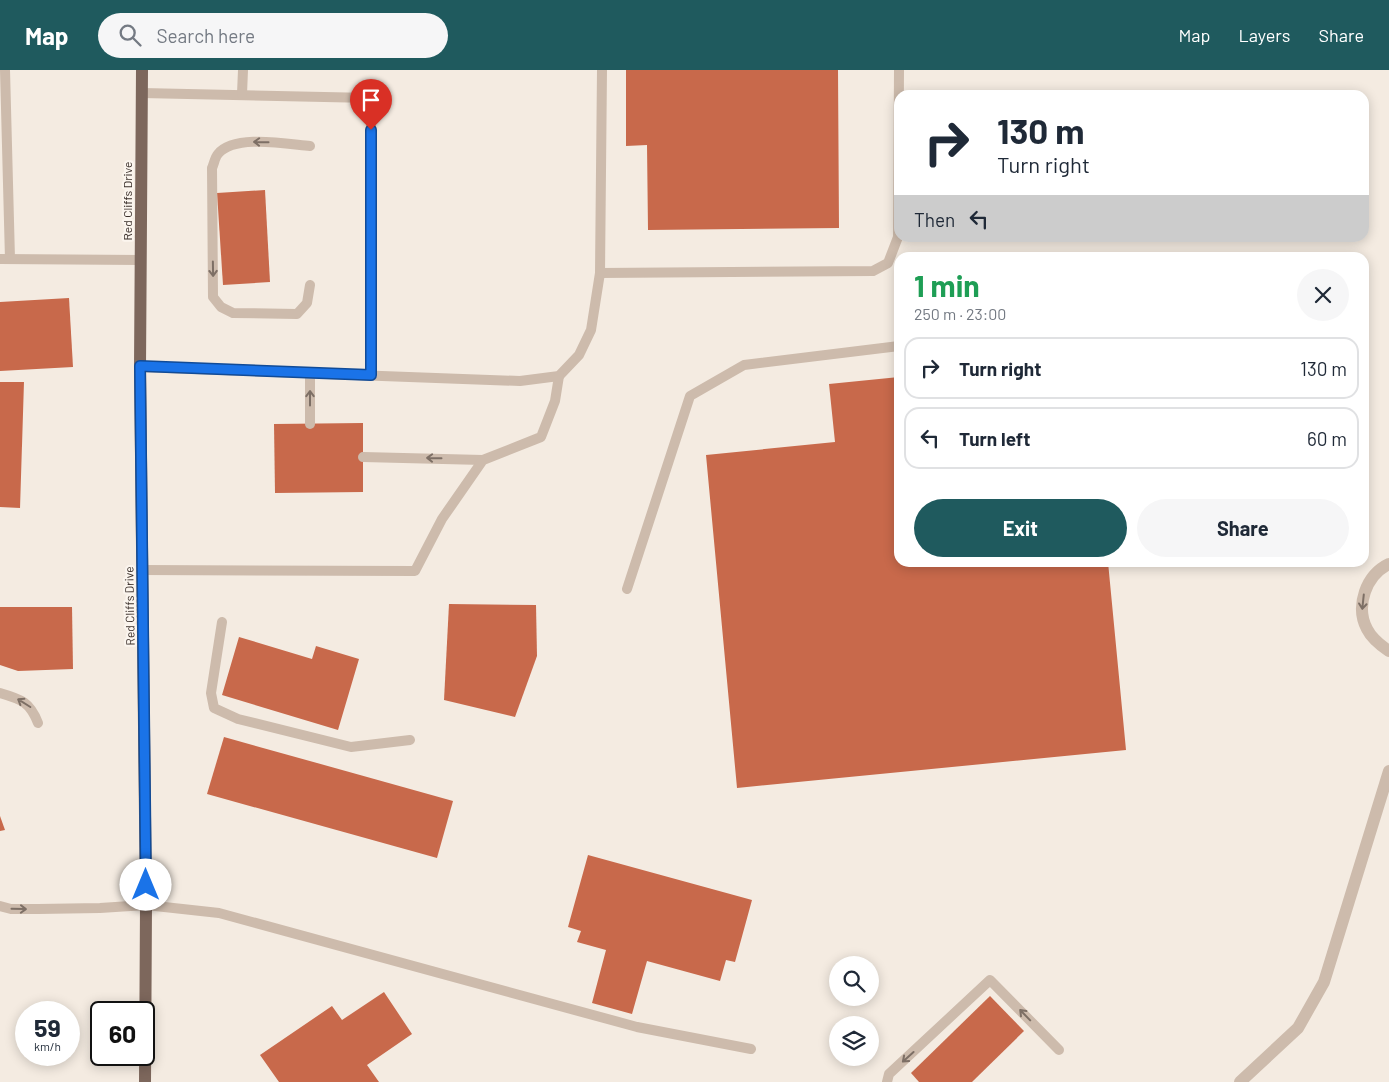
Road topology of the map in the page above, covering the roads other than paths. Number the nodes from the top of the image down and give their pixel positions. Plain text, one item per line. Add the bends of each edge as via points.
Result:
1 (5, 70) edge
2 (142, 70) edge
3 (243, 70) edge
4 (602, 70) edge
5 (899, 70) edge
6 (899, 90) edge
7 (142, 93) junction
8 (242, 94) junction
9 (310, 146) dead end
10 (896, 242) edge
11 (5, 259) edge
12 (141, 260) junction
13 (600, 273) junction
14 (310, 285) dead end
15 (894, 347) edge
16 (140, 366) junction
17 (310, 372) junction
18 (371, 375) junction
19 (559, 376) junction
20 (310, 424) dead end
21 (363, 457) dead end
22 (483, 460) junction
23 (1389, 564) edge
24 (142, 570) junction
25 (626, 589) dead end
26 (222, 622) dead end
27 (1389, 651) edge
28 (0, 693) edge
29 (38, 723) dead end
30 (410, 740) dead end
31 (1389, 771) edge
32 (146, 905) junction
33 (0, 906) edge
34 (751, 1049) dead end
35 (1059, 1050) dead end
36 (145, 1082) edge
37 (888, 1082) edge
38 (1240, 1082) edge

1 - 11 lane
2 - 7 main road, Red Cliffs Drive
3 - 8 lane
4 - 13 lane
5 - 6 lane
7 - 8 lane
7 - 12 main road, Red Cliffs Drive
8 - 18 lane via 371,98
9 -> 14 lane via 258,142 230,145 218,154 212,168 214,297 221,307 233,313 297,314 307,303
10 - 13 lane via 888,262 873,271
11 - 12 lane
12 - 16 main road, Red Cliffs Drive
13 - 19 lane via 591,330 579,355
15 - 25 lane via 744,364 690,396
16 - 17 lane
16 - 24 main road, Red Cliffs Drive
17 - 18 lane
20 -> 17 lane
18 - 19 lane via 520,381
19 - 22 lane via 555,401 541,437
22 -> 21 lane
22 - 24 lane via 442,519 415,571
23 -> 27 street via 1371,579 1363,594 1362,611 1366,627 1375,641
24 - 32 main road, Red Cliffs Drive
26 - 30 lane via 211,694 214,708 238,719 351,747
29 -> 28 lane via 32,708
31 - 38 street via 1324,982 1298,1028
33 -> 32 lane via 38,909
32 - 34 lane via 219,914 637,1028
32 - 36 main road, Red Cliffs Drive
35 -> 37 lane via 990,980 889,1074

